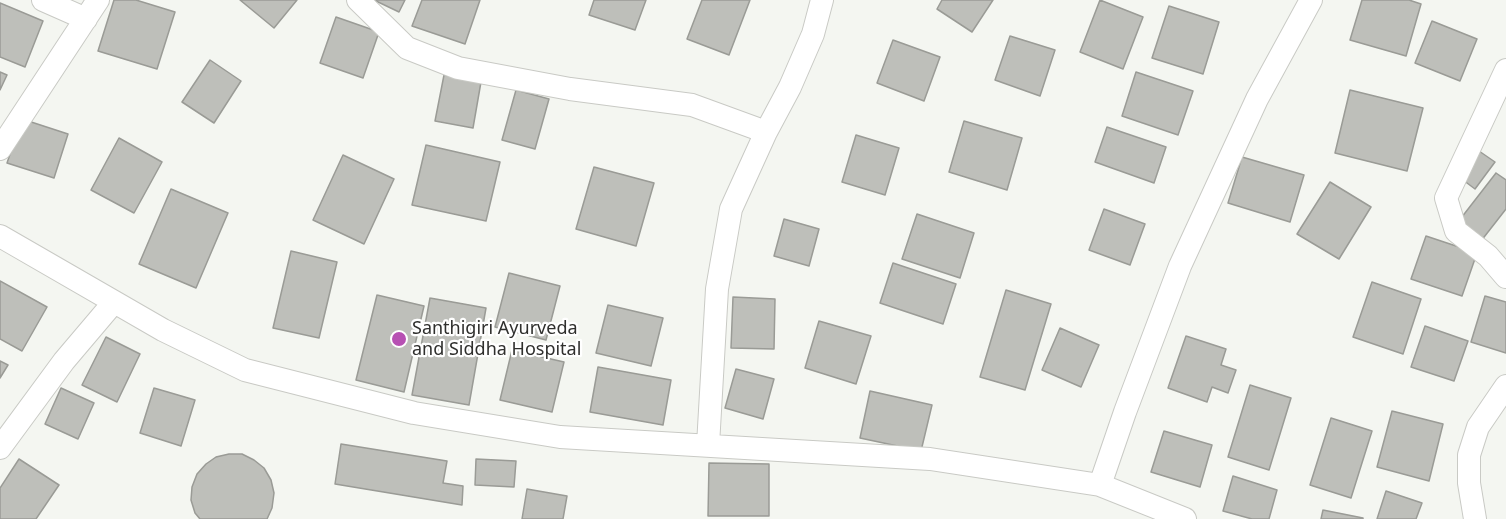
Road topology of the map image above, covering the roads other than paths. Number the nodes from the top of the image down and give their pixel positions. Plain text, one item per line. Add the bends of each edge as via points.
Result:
1 (43, 0) edge
2 (358, 0) edge
3 (822, 0) edge
4 (1311, 0) edge
5 (92, 9) edge
6 (1506, 70) edge
7 (766, 132) junction
8 (0, 149) edge
9 (0, 236) edge
10 (1506, 277) edge
11 (114, 302) junction
12 (1506, 386) edge
13 (708, 445) junction
14 (0, 448) edge
15 (1100, 485) junction
16 (1185, 519) edge
17 (1475, 519) edge

1 - 5 street
2 - 7 street via 407,48 458,68 570,89 692,105
3 - 7 street via 813,34
4 - 15 street via 1257,99 1180,266
5 - 8 street
6 - 10 street via 1446,198 1456,231 1488,256
7 - 13 street via 731,209 717,289
9 - 11 street
11 - 13 street via 245,370 414,413 560,437
11 - 14 street via 64,361
12 - 17 street via 1478,427 1468,455
13 - 15 street via 930,459
15 - 16 street

